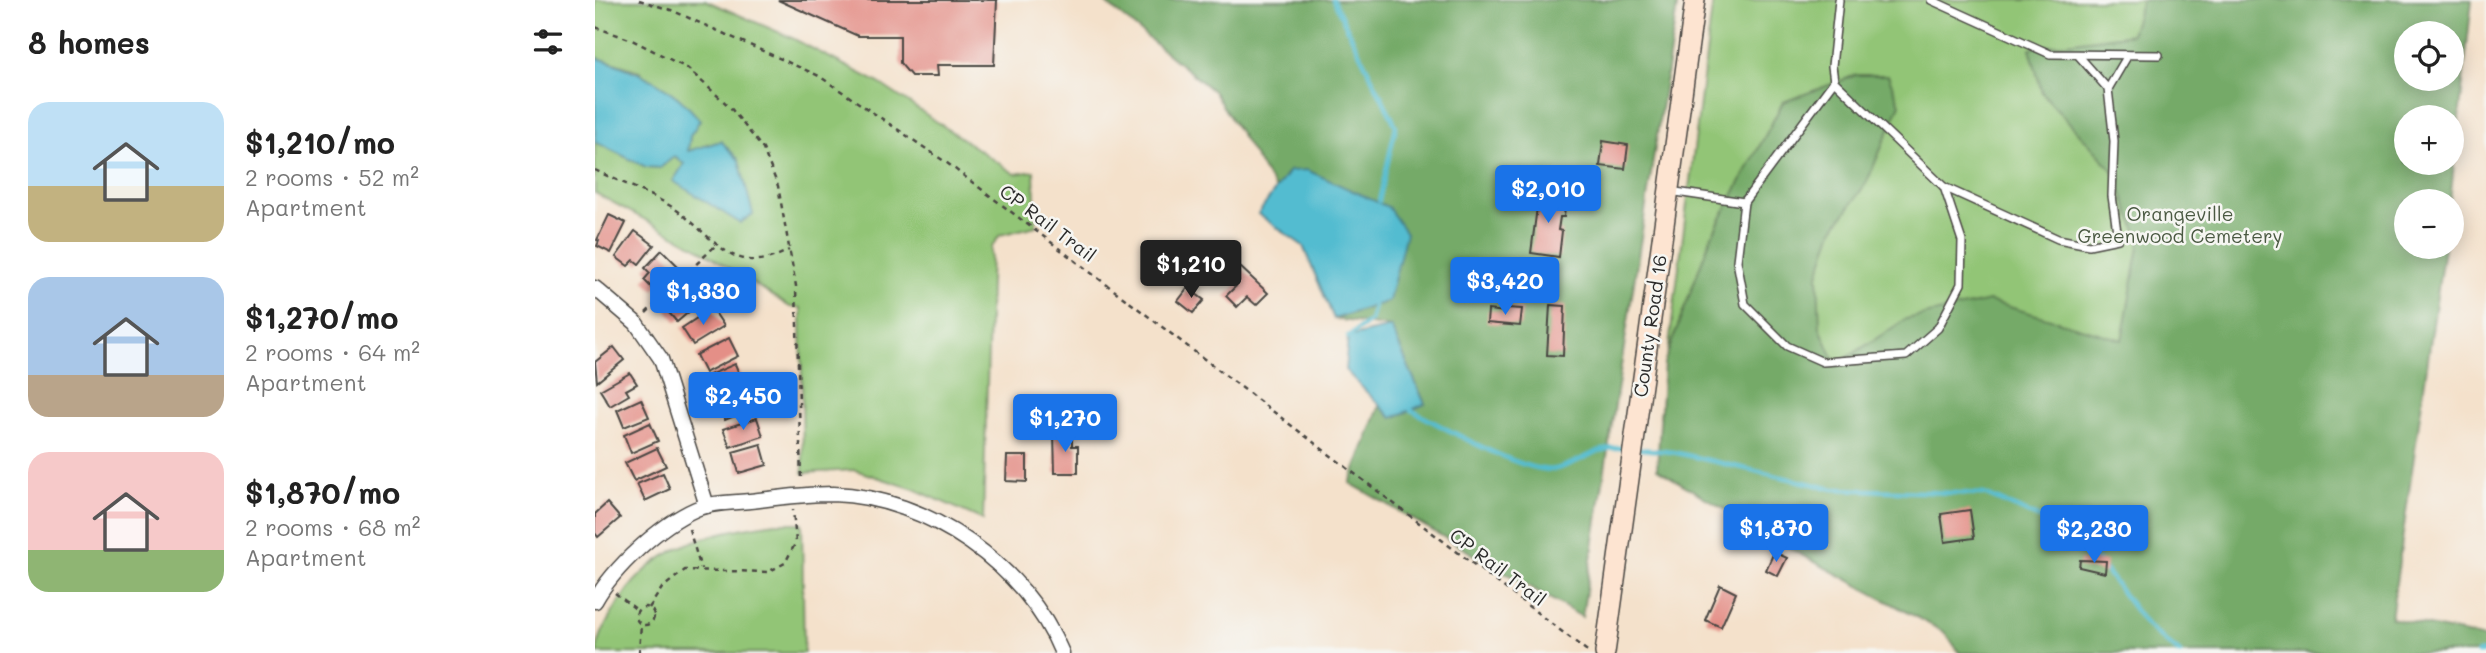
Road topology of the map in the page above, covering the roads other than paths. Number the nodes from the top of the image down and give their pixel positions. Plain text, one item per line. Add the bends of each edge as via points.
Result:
1 (1695, 0) edge
2 (1839, 0) edge
3 (1931, 0) edge
4 (2078, 55) junction
5 (2128, 55) junction
6 (2159, 55) dead end
7 (1834, 81) junction
8 (2108, 89) junction
9 (1944, 187) junction
10 (1668, 191) junction
11 (1744, 202) junction
12 (595, 288) edge
13 (707, 506) junction
14 (602, 579) edge
15 (595, 601) edge
16 (1062, 653) edge
17 (1605, 653) edge

1 - 10 main road, County Road 16
2 - 7 lane
3 - 4 lane via 2050,54
4 - 5 lane
4 - 8 lane
5 - 6 lane
5 - 8 lane
7 - 9 lane
7 - 11 lane
8 - 9 lane via 2118,239 2089,245 2058,239
9 - 11 lane via 1962,241 1961,284 1938,328 1906,356 1822,362 1787,346 1745,304 1737,261
10 - 11 lane
10 - 17 main road, County Road 16
12 - 13 street via 636,323 661,359
13 - 14 street via 683,517
13 - 16 street via 834,494 904,507 944,526 1008,575 1030,600
14 - 15 street

